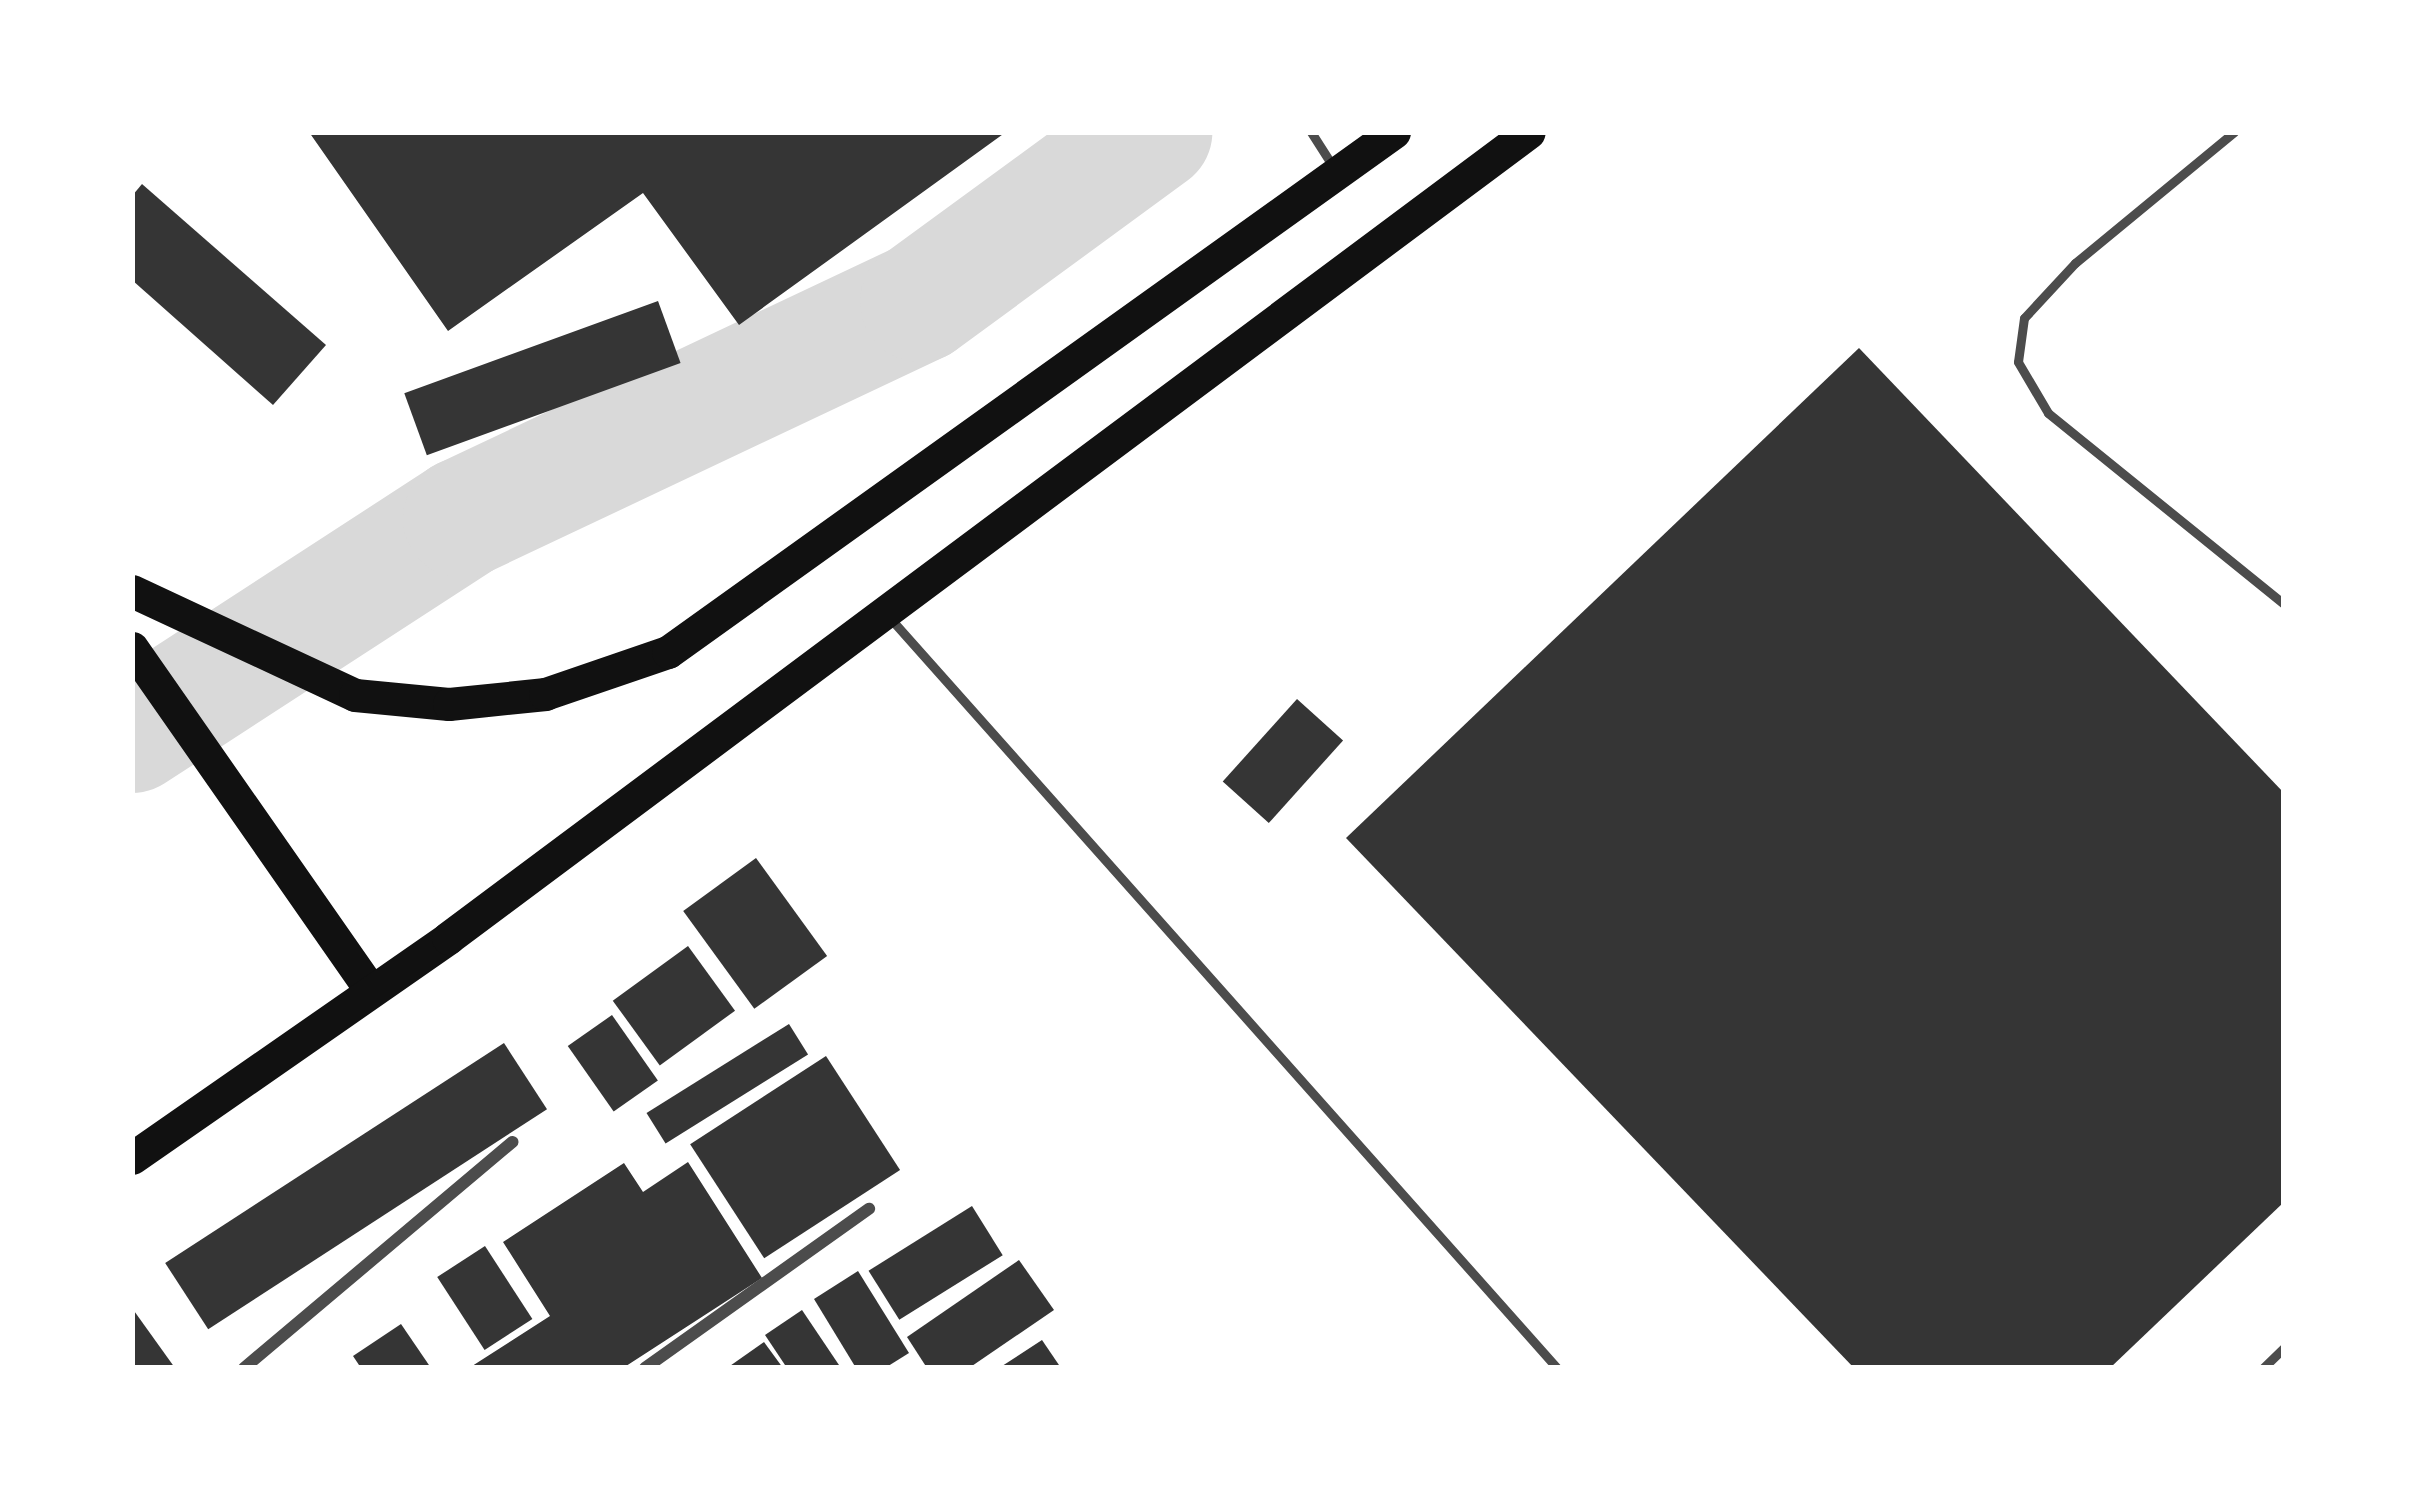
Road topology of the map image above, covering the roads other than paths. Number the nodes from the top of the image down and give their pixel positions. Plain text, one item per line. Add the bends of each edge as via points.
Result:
1 (1311, 132) edge
2 (1394, 132) edge
3 (1529, 132) edge
4 (2234, 132) edge
5 (1338, 173) junction
6 (132, 591) edge
7 (2284, 604) edge
8 (883, 610) junction
9 (132, 648) edge
10 (371, 990) junction
11 (512, 1142) dead end
12 (132, 1159) edge
13 (868, 1209) dead end
14 (2284, 1348) edge
15 (244, 1368) edge
16 (645, 1368) edge
17 (1557, 1368) edge
18 (2263, 1368) edge

1 - 5 lane
2 - 5 highway
3 - 8 highway
4 - 7 lane via 2075,263 2024,317 2018,362 2048,413
5 - 6 highway via 668,652 545,694 449,704 355,695 192,627
8 - 10 highway
8 - 17 lane
9 - 10 highway
10 - 12 highway
11 - 15 street
13 - 16 street
14 - 18 lane

